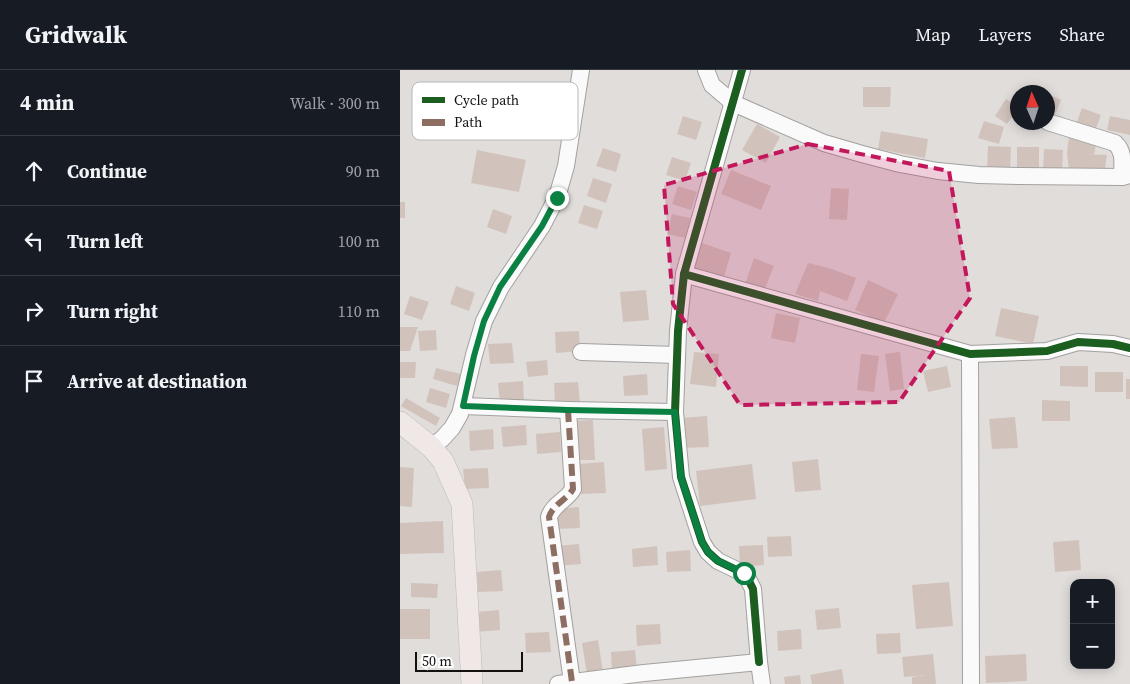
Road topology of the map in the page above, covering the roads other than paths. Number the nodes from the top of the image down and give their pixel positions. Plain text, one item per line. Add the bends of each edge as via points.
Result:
1 (581, 70) edge
2 (706, 70) edge
3 (742, 70) edge
4 (578, 89) edge
5 (733, 102) junction
6 (1055, 124) edge
7 (570, 140) edge
8 (1126, 176) edge
9 (684, 274) junction
10 (1130, 348) edge
11 (581, 352) dead end
12 (970, 354) junction
13 (676, 355) junction
14 (463, 406) junction
15 (568, 410) junction
16 (675, 412) junction
17 (400, 422) edge
18 (430, 447) junction
19 (759, 662) junction
20 (565, 683) edge
21 (472, 684) edge
22 (762, 684) edge
23 (971, 684) edge

1 - 4 street
2 - 5 street via 712,85
3 - 5 street
5 - 8 street via 824,143 900,164 979,175
5 - 9 street
6 - 8 street via 1115,143 1122,153
7 - 14 street via 557,198 500,287 484,321
9 - 12 street
9 - 13 street
10 - 12 street via 1078,342 1046,350
11 - 13 street
12 - 23 street
13 - 16 street
14 - 15 street
14 - 18 street via 452,428
15 - 16 street
15 - 20 street via 573,489 549,517
16 - 19 street via 681,477 702,542 718,561 744,573 753,589
17 - 18 main road
18 - 21 main road via 443,461 462,504
19 - 20 street
19 - 22 street

